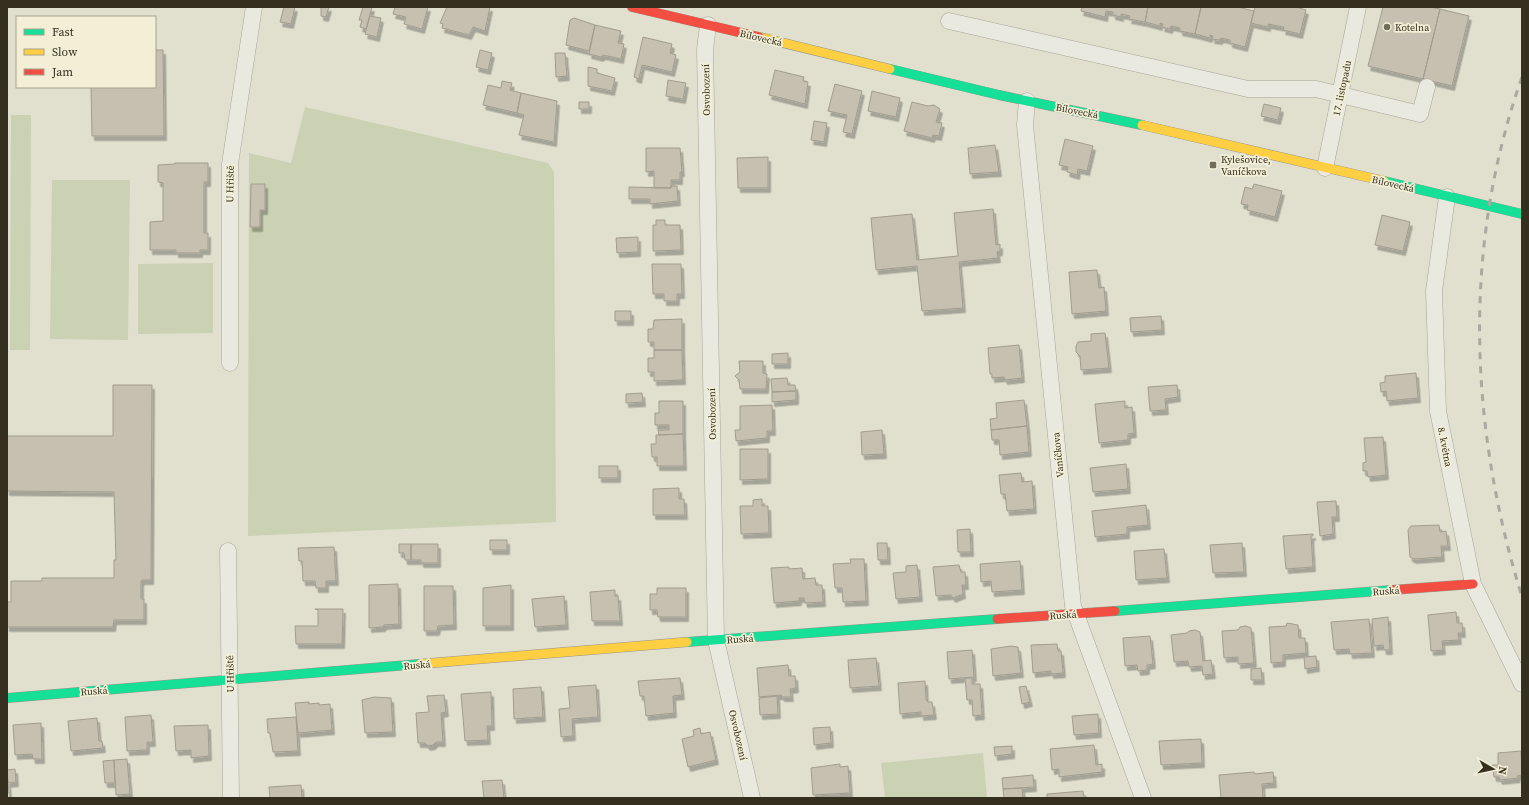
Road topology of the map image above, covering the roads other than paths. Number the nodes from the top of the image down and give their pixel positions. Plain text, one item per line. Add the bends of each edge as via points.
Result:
1 (254, 7) edge
2 (632, 7) edge
3 (1358, 7) edge
4 (949, 21) dead end
5 (708, 25) junction
6 (1427, 87) dead end
7 (1341, 95) junction
8 (1028, 101) junction
9 (1325, 168) junction
10 (1447, 197) junction
11 (1522, 214) edge
12 (230, 363) dead end
13 (228, 551) dead end
14 (1473, 584) junction
15 (1076, 614) junction
16 (716, 640) junction
17 (230, 680) junction
18 (1522, 684) edge
19 (7, 698) edge
20 (231, 798) edge
21 (752, 798) edge
22 (1143, 798) edge

1 - 12 street, U Hřiště via 230,164
2 - 5 street, Bílovecká
3 - 7 street, 17. listopadu
4 - 7 street via 1248,89 1316,89
5 - 8 street, Bílovecká
5 - 16 street, Osvobození via 705,58
6 - 7 street via 1420,114
7 - 9 street, 17. listopadu
8 - 9 street, Bílovecká via 1158,128
8 - 15 street, Vaníčkova via 1025,125 1071,589
9 - 10 street, Bílovecká
10 - 11 street, Bílovecká
10 - 14 street, 8. května via 1434,291 1438,411
13 - 17 street, U Hřiště
14 - 15 street, Ruská
14 - 18 street, 8. května
15 - 16 street, Ruská
15 - 22 street, Vaníčkova
16 - 17 street, Ruská
16 - 21 street, Osvobození
17 - 19 street, Ruská
17 - 20 street, U Hřiště

